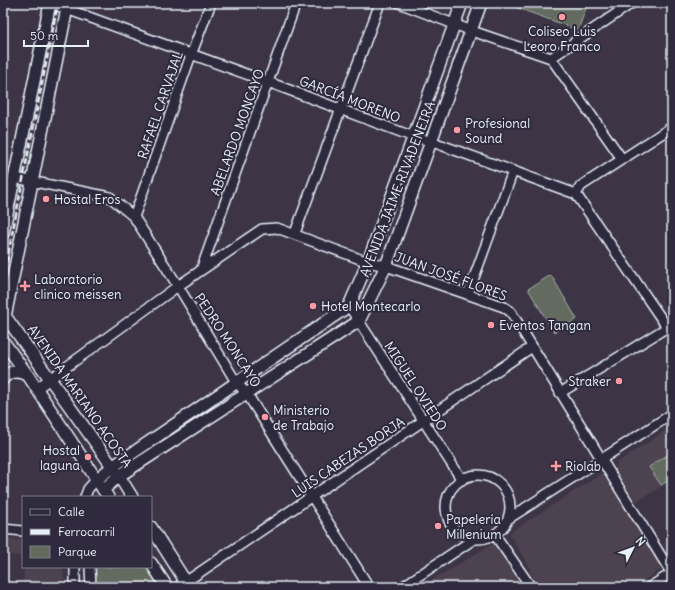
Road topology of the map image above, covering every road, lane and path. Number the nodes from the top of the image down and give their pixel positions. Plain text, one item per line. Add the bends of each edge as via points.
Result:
1 (50, 3) edge
2 (211, 3) edge
3 (296, 3) edge
4 (380, 3) edge
5 (399, 3) edge
6 (462, 3) edge
7 (481, 3) edge
8 (632, 3) edge
9 (68, 6) edge
10 (455, 24) junction
11 (472, 31) junction
12 (191, 55) junction
13 (551, 58) junction
14 (268, 82) junction
15 (341, 110) junction
16 (672, 127) edge
17 (414, 137) junction
18 (430, 141) junction
19 (622, 159) junction
20 (513, 170) junction
21 (14, 178) junction
22 (32, 182) junction
23 (576, 194) junction
24 (134, 217) junction
25 (4, 226) edge
26 (295, 233) junction
27 (368, 262) junction
28 (386, 266) junction
29 (201, 270) junction
30 (178, 286) junction
31 (468, 294) junction
32 (349, 306) junction
33 (4, 314) edge
34 (359, 321) junction
35 (670, 326) edge
36 (3, 327) edge
37 (3, 341) edge
38 (532, 347) junction
39 (29, 377) junction
40 (3, 379) edge
41 (50, 379) junction
42 (236, 382) junction
43 (36, 388) junction
44 (560, 393) junction
45 (247, 394) junction
46 (672, 414) edge
47 (424, 421) junction
48 (602, 460) junction
49 (112, 467) junction
50 (119, 476) junction
51 (96, 480) junction
52 (462, 480) junction
53 (103, 495) edge
54 (85, 496) edge
55 (131, 496) edge
56 (312, 497) junction
57 (508, 519) junction
58 (3, 529) edge
59 (152, 529) edge
60 (22, 531) edge
61 (495, 535) junction
62 (474, 539) junction
63 (152, 564) edge
64 (75, 568) edge
65 (90, 568) edge
66 (672, 574) edge
67 (184, 585) edge
68 (75, 587) edge
69 (91, 587) edge
70 (167, 587) edge
71 (369, 587) edge
72 (402, 587) edge
73 (531, 587) edge
74 (650, 587) edge

1 - 9 street, GARCÍA MORENO
1 - 21 main road
2 - 12 street, RAFAEL CARVAJAL
3 - 14 street, ABELARDO MONCAYO
4 - 15 street
5 - 10 street
6 - 10 main road, AVENIDA JAIME RIVADENEIRA
7 - 11 main road, AVENIDA JAIME RIVADENEIRA
8 - 13 street
9 - 12 street, GARCÍA MORENO
9 - 22 main road
10 - 11 street
10 - 17 main road, AVENIDA JAIME RIVADENEIRA
11 - 13 street
11 - 18 main road, AVENIDA JAIME RIVADENEIRA
12 - 14 street, GARCÍA MORENO
12 - 24 street, RAFAEL CARVAJAL
13 - 19 street
14 - 15 street, GARCÍA MORENO
14 - 29 street, ABELARDO MONCAYO
15 - 17 street, GARCÍA MORENO
15 - 26 street
16 - 19 street
17 - 18 street, GARCÍA MORENO
17 - 27 main road, AVENIDA JAIME RIVADENEIRA
18 - 20 street, GARCÍA MORENO
18 - 28 main road, AVENIDA JAIME RIVADENEIRA
19 - 23 street via 581,186
20 - 23 street, GARCÍA MORENO
20 - 31 street
21 - 22 street, PEDRO MONCAYO
21 - 25 main road
22 - 24 street, PEDRO MONCAYO via 110,197
22 - 33 main road
23 - 35 street
24 - 30 street, PEDRO MONCAYO
26 - 27 street, JUAN JOSÉ FLORES
26 - 29 street, JUAN JOSÉ FLORES via 277,228 262,229
27 - 28 street, JUAN JOSÉ FLORES
27 - 32 main road, AVENIDA JAIME RIVADENEIRA
28 - 31 street, JUAN JOSÉ FLORES
28 - 34 main road, AVENIDA JAIME RIVADENEIRA
29 - 30 street, JUAN JOSÉ FLORES
30 - 41 street, JUAN JOSÉ FLORES
30 - 42 street, PEDRO MONCAYO
31 - 38 street, JUAN JOSÉ FLORES via 512,312
32 - 34 street, MIGUEL OVIEDO
32 - 42 main road
33 - 36 main road
33 - 41 main road, AVENIDA MARIANO ACOSTA
34 - 45 main road
34 - 47 street, MIGUEL OVIEDO
35 - 44 street
37 - 39 main road
38 - 44 street, JUAN JOSÉ FLORES
38 - 47 street, LUIS CABEZAS BORJA
39 - 40 main road via 22,372 13,372
39 - 43 main road
41 - 43 street, JUAN JOSÉ FLORES
41 - 49 main road, AVENIDA MARIANO ACOSTA
42 - 45 street, PEDRO MONCAYO
42 - 49 main road
43 - 51 main road
44 - 48 street, JUAN JOSÉ FLORES
45 - 50 main road
45 - 56 street, PEDRO MONCAYO
46 - 48 street
47 - 52 street, MIGUEL OVIEDO
47 - 56 street, LUIS CABEZAS BORJA
48 - 57 street
48 - 66 street, JUAN JOSÉ FLORES
49 - 50 main road, AVENIDA MARIANO ACOSTA
49 - 51 main road
50 - 53 main road
50 - 55 main road, AVENIDA MARIANO ACOSTA
51 - 53 main road
51 - 54 street
52 - 57 street via 478,475 495,480 502,486 508,498
52 - 62 street via 450,492 446,510 452,526 466,537
56 - 67 street, LUIS CABEZAS BORJA
56 - 71 street, PEDRO MONCAYO
57 - 61 street
58 - 60 street
59 - 67 main road
61 - 62 street via 485,539
61 - 73 street
62 - 72 street
63 - 70 main road
64 - 68 street
65 - 69 street
66 - 74 street

